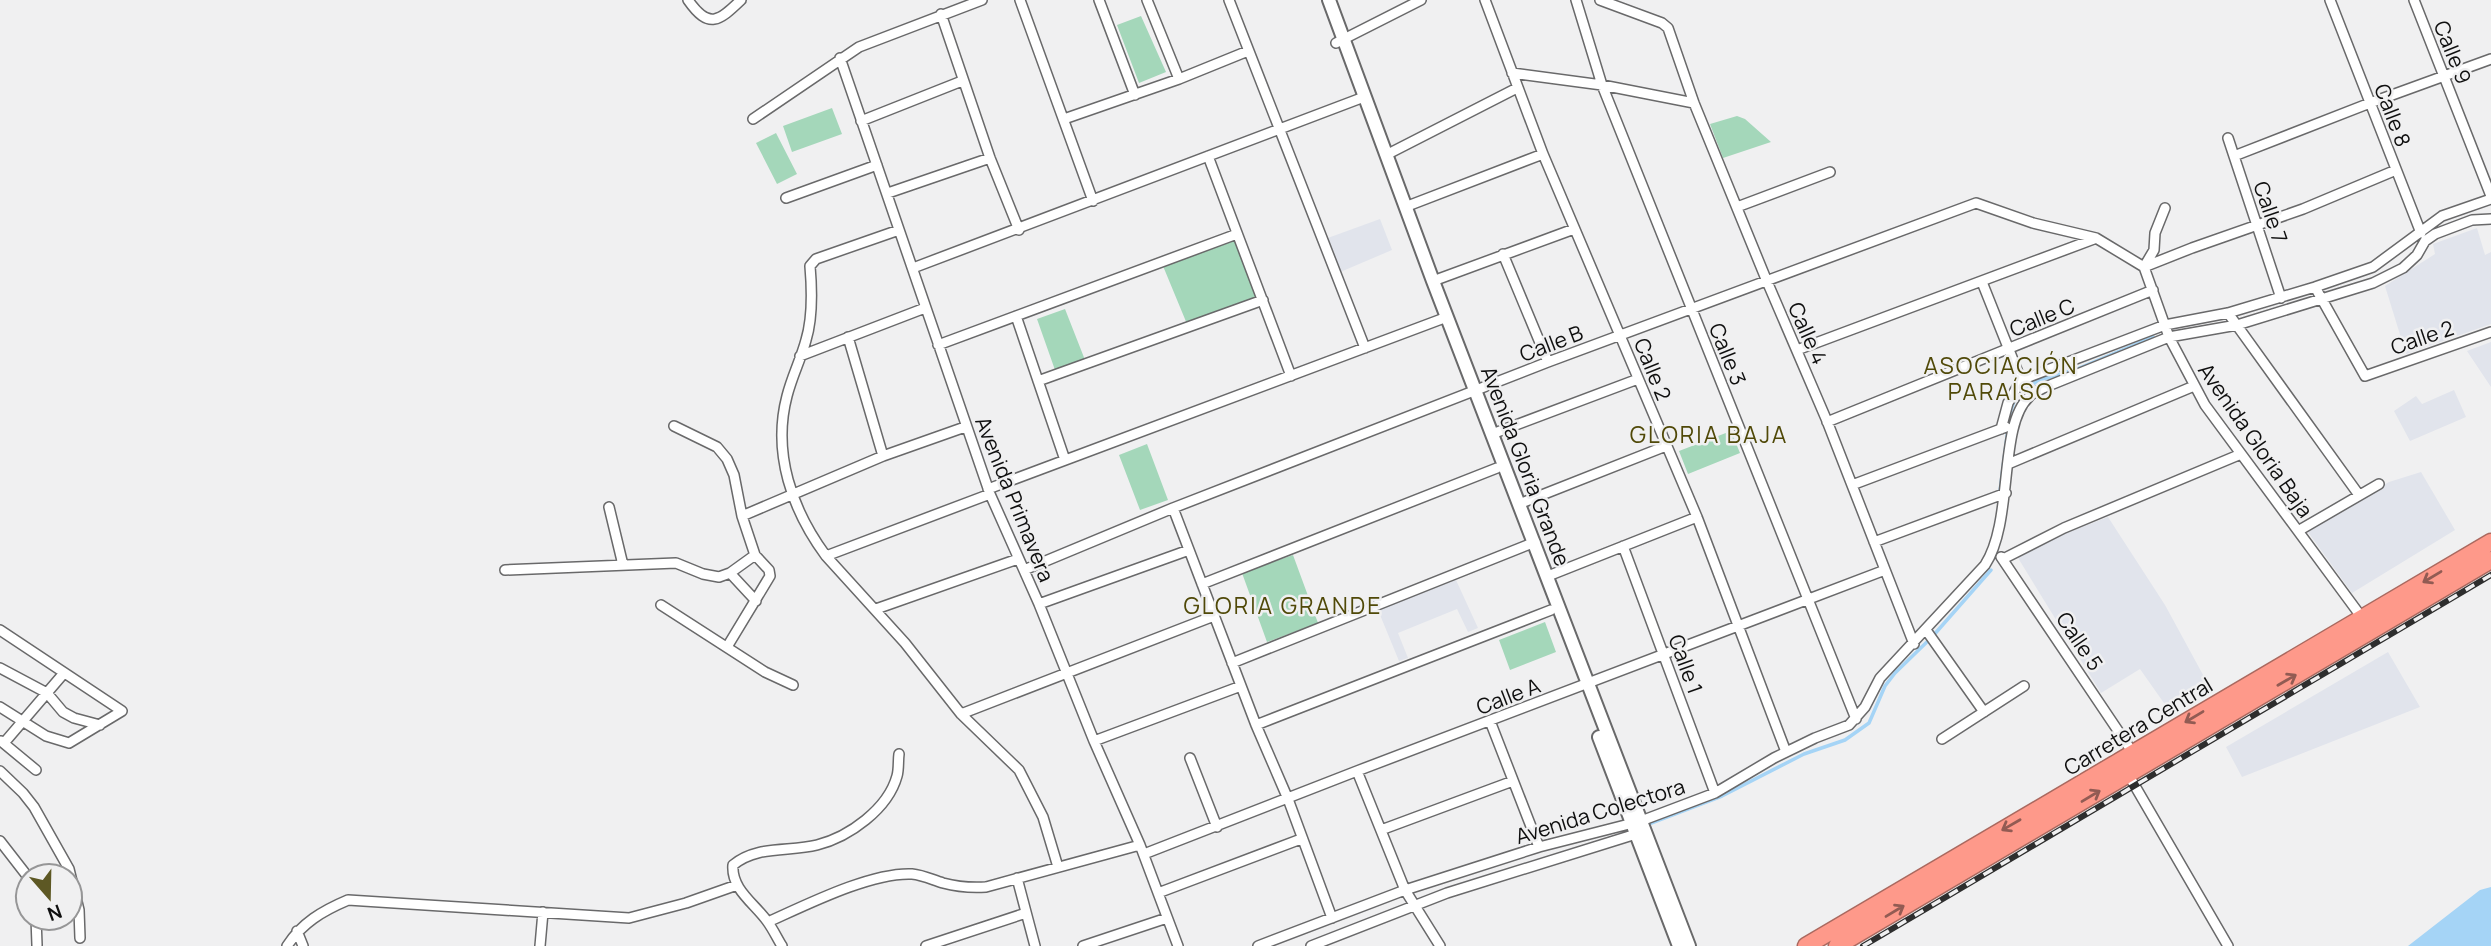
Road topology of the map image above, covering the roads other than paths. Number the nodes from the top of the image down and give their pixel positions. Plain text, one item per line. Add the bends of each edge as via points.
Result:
1 (688, 0) edge
2 (741, 0) edge
3 (982, 0) edge
4 (1020, 0) edge
5 (1099, 0) edge
6 (1147, 0) edge
7 (1229, 0) edge
8 (1320, 0) edge
9 (1329, 0) edge
10 (1421, 0) edge
11 (1485, 0) edge
12 (1576, 0) edge
13 (1600, 0) edge
14 (2330, 0) edge
15 (2414, 0) edge
16 (1406, 3) edge
17 (941, 14) junction
18 (1340, 41) junction
19 (1248, 51) junction
20 (840, 58) junction
21 (2491, 59) edge
22 (1512, 73) junction
23 (2444, 76) junction
24 (1179, 79) junction
25 (962, 81) junction
26 (1602, 85) junction
27 (1517, 88) junction
28 (1135, 95) junction
29 (1361, 99) junction
30 (1694, 103) junction
31 (2370, 103) junction
32 (753, 119) dead end
33 (1064, 119) junction
34 (861, 121) junction
35 (1280, 131) junction
36 (2228, 138) dead end
37 (1543, 154) junction
38 (1386, 155) junction
39 (1208, 156) junction
40 (2234, 156) junction
41 (990, 158) junction
42 (877, 165) junction
43 (2396, 170) junction
44 (1830, 172) dead end
45 (888, 193) junction
46 (2491, 197) edge
47 (786, 198) dead end
48 (1093, 201) junction
49 (1405, 207) junction
50 (1737, 207) junction
51 (2165, 208) dead end
52 (2491, 219) edge
53 (2258, 225) junction
54 (1573, 229) junction
55 (899, 230) junction
56 (1018, 230) junction
57 (2420, 231) junction
58 (1237, 234) junction
59 (2096, 239) junction
60 (2425, 241) junction
61 (1503, 254) junction
62 (2144, 267) junction
63 (913, 268) junction
64 (1766, 279) junction
65 (1433, 281) junction
66 (1982, 282) junction
67 (2315, 287) junction
68 (2153, 290) junction
69 (2281, 298) junction
70 (1263, 300) junction
71 (2322, 300) junction
72 (925, 308) junction
73 (1691, 309) junction
74 (2228, 313) junction
75 (1016, 316) junction
76 (1444, 319) junction
77 (2237, 325) junction
78 (2165, 326) junction
79 (2491, 332) edge
80 (1620, 335) junction
81 (848, 337) junction
82 (2169, 337) junction
83 (938, 345) junction
84 (1365, 348) junction
85 (2010, 349) junction
86 (1797, 350) junction
87 (800, 356) junction
88 (1548, 362) junction
89 (1291, 376) junction
90 (1638, 379) junction
91 (2021, 380) junction
92 (1038, 381) junction
93 (2194, 386) junction
94 (1473, 393) junction
95 (1828, 422) junction
96 (2015, 424) junction
97 (674, 426) dead end
98 (965, 427) junction
99 (2001, 429) junction
100 (1492, 433) junction
101 (1666, 446) junction
102 (2241, 454) junction
103 (883, 456) junction
104 (1065, 460) junction
105 (2008, 464) junction
106 (1497, 468) junction
107 (2379, 484) dead end
108 (1852, 485) junction
109 (989, 491) junction
110 (2006, 493) junction
111 (791, 495) junction
112 (2360, 495) junction
113 (1519, 504) junction
114 (609, 507) dead end
115 (1173, 508) junction
116 (742, 516) junction
117 (1697, 517) junction
118 (2298, 531) junction
119 (1874, 542) junction
120 (2491, 542) edge
121 (1531, 544) junction
122 (1623, 546) junction
123 (1189, 550) junction
124 (1994, 552) junction
125 (755, 555) junction
126 (826, 556) junction
127 (1018, 559) junction
128 (2003, 559) junction
129 (2491, 560) edge
130 (623, 565) junction
131 (505, 570) dead end
132 (1024, 570) junction
133 (1885, 570) junction
134 (730, 573) junction
135 (1548, 576) junction
136 (1202, 584) junction
137 (1807, 599) junction
138 (756, 601) junction
139 (1039, 604) junction
140 (661, 605) dead end
141 (876, 610) junction
142 (1551, 610) junction
143 (1214, 616) junction
144 (2368, 624) junction
145 (1740, 625) junction
146 (0, 630) edge
147 (1926, 630) junction
148 (1914, 644) junction
149 (727, 647) junction
150 (1664, 654) junction
151 (1232, 663) junction
152 (0, 668) edge
153 (1066, 672) junction
154 (64, 673) junction
155 (793, 685) dead end
156 (1241, 686) junction
157 (1584, 686) junction
158 (2024, 686) dead end
159 (47, 694) junction
160 (0, 707) edge
161 (1984, 712) junction
162 (961, 714) junction
163 (1856, 719) junction
164 (23, 721) junction
165 (1490, 721) junction
166 (100, 725) junction
167 (1255, 725) junction
168 (1942, 739) dead end
169 (2, 741) edge
170 (1094, 741) junction
171 (1786, 752) junction
172 (2133, 753) junction
173 (899, 754) dead end
174 (1190, 758) dead end
175 (36, 770) dead end
176 (0, 771) edge
177 (1357, 771) junction
178 (2128, 774) junction
179 (1513, 781) junction
180 (1715, 793) junction
181 (1288, 799) junction
182 (1636, 825) junction
183 (1217, 827) junction
184 (1381, 830) junction
185 (1301, 839) junction
186 (0, 841) edge
187 (1539, 847) junction
188 (1142, 850) junction
189 (16, 862) edge
190 (1058, 867) junction
191 (1017, 878) junction
192 (737, 885) junction
193 (1405, 890) junction
194 (1158, 892) junction
195 (1415, 907) junction
196 (543, 912) junction
197 (1026, 913) junction
198 (1167, 918) junction
199 (1332, 918) junction
200 (768, 922) junction
201 (297, 931) junction
202 (80, 938) dead end
203 (287, 946) edge
204 (303, 946) edge
205 (540, 946) edge
206 (782, 946) edge
207 (926, 946) edge
208 (1035, 946) edge
209 (1083, 946) edge
210 (1178, 946) edge
211 (1258, 946) edge
212 (1311, 946) edge
213 (1440, 946) edge
214 (1679, 946) edge
215 (1689, 946) edge
216 (1806, 946) edge
217 (1836, 946) edge
218 (2228, 946) edge

1 - 2 street via 705,18 715,21
3 - 17 street
4 - 33 street
5 - 28 street
6 - 24 street
7 - 19 street
8 - 18 street, Avenida Gloria Grande
9 - 18 street, Avenida Gloria Grande
10 - 16 street
11 - 22 street, Calle 2
12 - 26 street, Calle 3
13 - 30 street, Calle 4 via 1668,27
14 - 31 street, Calle 8
15 - 23 street, Calle 9
16 - 18 street
17 - 20 street
17 - 25 street
18 - 29 street, Avenida Gloria Grande
19 - 24 street
19 - 35 street
20 - 32 street
20 - 34 street, Avenida Primavera
21 - 23 street
22 - 26 street
22 - 27 street, Calle 2
23 - 31 street
23 - 46 street, Calle 9
24 - 28 street
25 - 34 street
25 - 41 street
26 - 30 street
26 - 73 street, Calle 3
27 - 37 street, Calle 2
27 - 38 street
28 - 33 street
29 - 35 street
29 - 38 street, Avenida Gloria Grande
29 - 76 street, Avenida Gloria Grande
30 - 50 street, Calle 4
31 - 40 street
31 - 43 street, Calle 8
33 - 48 street
34 - 42 street, Avenida Primavera
35 - 39 street
35 - 84 street
36 - 40 street, Calle 7
37 - 49 street
37 - 54 street, Calle 2
38 - 49 street, Avenida Gloria Grande
39 - 48 street
39 - 58 street
40 - 53 street, Calle 7
41 - 45 street
41 - 56 street
42 - 45 street, Avenida Primavera
42 - 47 street
43 - 53 street
43 - 57 street, Calle 8
44 - 50 street
45 - 55 street, Avenida Primavera
46 - 57 street via 2442,216
48 - 56 street
49 - 65 street, Avenida Gloria Grande
50 - 64 street, Calle 4
51 - 62 street via 2154,250
52 - 60 street via 2472,220
53 - 62 street
53 - 69 street, Calle 7
54 - 61 street
54 - 80 street, Calle 2
55 - 63 street, Avenida Primavera
55 - 87 street via 816,259 810,266 809,329
56 - 63 street
57 - 60 street, Calle 8
57 - 67 street via 2373,267
58 - 70 street
58 - 75 street
59 - 62 street
59 - 64 street, Calle B via 1976,202
59 - 66 street
60 - 71 street via 2403,268
61 - 65 street
61 - 88 street
62 - 68 street, Avenida Gloria Baja
63 - 72 street, Avenida Primavera
64 - 73 street, Calle B
64 - 86 street, Calle 4
65 - 76 street, Avenida Gloria Grande
66 - 85 street
66 - 86 street
67 - 69 street
67 - 71 street
68 - 78 street, Avenida Gloria Baja
68 - 85 street, Calle C
69 - 74 street
70 - 89 street
70 - 92 street
71 - 77 street
71 - 79 street, Calle 2 via 2365,376
72 - 81 street
72 - 83 street, Avenida Primavera
73 - 80 street, Calle B
73 - 137 street, Calle 3
74 - 77 street
74 - 78 street
75 - 83 street
75 - 92 street
76 - 84 street
76 - 94 street, Avenida Gloria Grande
77 - 82 street
77 - 112 street
78 - 82 street, Avenida Gloria Baja
78 - 91 street
80 - 88 street, Calle B
80 - 90 street, Calle 2
81 - 87 street
81 - 103 street
82 - 93 street, Avenida Gloria Baja
82 - 96 street via 2043,388 2028,398
83 - 98 street, Avenida Primavera
84 - 89 street
85 - 91 street
85 - 95 street, Calle C
86 - 95 street, Calle 4
87 - 111 street via 783,416 783,456
88 - 94 street, Calle B
89 - 104 street
90 - 100 street
90 - 101 street, Calle 2
91 - 99 street
92 - 104 street
93 - 102 street, Avenida Gloria Baja
93 - 105 street
94 - 100 street, Avenida Gloria Grande
94 - 106 street, Avenida Gloria Grande
94 - 115 street, Calle B
95 - 108 street, Calle 4
96 - 99 street
96 - 105 street
97 - 116 street via 717,447 727,459
98 - 103 street
98 - 109 street, Avenida Primavera
99 - 108 street
100 - 113 street, Avenida Gloria Grande
101 - 113 street
101 - 117 street, Calle 2
102 - 118 street, Avenida Gloria Baja
102 - 128 street via 2064,528
103 - 111 street
104 - 109 street
105 - 110 street
106 - 121 street, Avenida Gloria Grande
106 - 136 street
107 - 112 street
108 - 119 street, Calle 4
109 - 126 street
109 - 127 street, Avenida Primavera
110 - 119 street
110 - 124 street
111 - 116 street
111 - 126 street
112 - 118 street
113 - 121 street, Avenida Gloria Grande
114 - 130 street
115 - 123 street
115 - 132 street, Calle B
116 - 125 street
117 - 122 street
117 - 145 street, Calle 2
118 - 144 street, Avenida Gloria Baja
119 - 133 street, Calle 4
120 -> 144 highway, Carretera Central
121 - 135 street, Avenida Gloria Grande
121 - 142 street, Avenida Gloria Grande
121 - 151 street
122 - 135 street
122 - 150 street, Calle 1
123 - 136 street
123 - 139 street
124 - 128 street, Calle 5
124 - 147 street
125 - 134 street
125 - 138 street via 770,576
126 - 141 street
127 - 132 street, Avenida Primavera
127 - 141 street
128 - 172 street, Calle 5
129 - 144 highway, Carretera Central
130 - 131 street
130 - 134 street via 677,564 719,577
132 - 139 street, Avenida Primavera
133 - 137 street, Calle A
133 - 148 street, Calle 4
134 - 138 street
135 - 157 street, Avenida Gloria Grande
136 - 143 street
137 - 145 street, Calle A
137 - 163 street, Calle 3
138 - 149 street
139 - 153 street, Avenida Primavera
140 - 149 street
141 - 162 street
142 - 157 street, Avenida Gloria Grande
142 - 167 street
143 - 151 street
143 - 153 street
144 -> 172 highway, Carretera Central
178 -> 144 highway, Carretera Central
145 - 150 street, Calle A
145 - 171 street, Calle 2
146 - 154 street
147 - 148 street
147 - 161 street
148 - 163 street via 1880,678
149 - 155 street
150 - 157 street, Calle A
150 - 180 street, Calle 1
151 - 156 street
152 - 159 street
153 - 162 street
153 - 170 street, Avenida Primavera
154 - 159 street
154 - 166 street via 122,711
156 - 167 street
156 - 170 street
157 - 165 street, Calle A
157 - 182 street, Avenida Gloria Grande
158 - 161 street
159 - 164 street
159 - 166 street via 74,719
160 - 164 street
161 - 168 street
162 - 190 street via 1019,770 1043,817
163 - 171 street, Avenida Colectora
164 - 166 street via 54,740 69,743
164 - 169 street
165 - 177 street, Calle A
165 - 179 street
167 - 181 street
169 - 175 street
170 - 188 street, Avenida Primavera
171 - 180 street, Avenida Colectora
172 -> 216 highway, Carretera Central
173 - 192 street via 898,775 872,814 851,830 817,845 772,848 740,859 733,865
174 - 183 street
176 - 202 street via 34,807 69,869
177 - 181 street, Calle A
177 - 184 street
217 -> 178 highway, Carretera Central
178 - 218 street
179 - 184 street
179 - 187 street
180 - 182 street, Avenida Colectora
181 - 183 street, Calle A
181 - 185 street
182 - 187 street, Avenida Colectora
182 - 195 street, Avenida Colectora
182 - 214 street, Avenida Gloria Grande
182 - 215 street, Avenida Gloria Grande
183 - 188 street, Calle A
184 - 193 street
185 - 194 street
185 - 199 street
186 - 189 street
187 - 193 street, Avenida Colectora
188 - 190 street, Calle A
188 - 194 street, Avenida Primavera
190 - 191 street, Calle A
191 - 197 street
191 - 200 street, Calle A via 968,888 900,874 816,900
192 - 196 street via 629,918
192 - 200 street
193 - 195 street
193 - 199 street, Avenida Colectora
194 - 198 street, Avenida Primavera
195 - 212 street, Avenida Colectora
195 - 213 street
196 - 201 street via 348,900 321,912
196 - 205 street
197 - 207 street
197 - 208 street
198 - 209 street
198 - 210 street, Avenida Primavera
199 - 211 street, Avenida Colectora
200 - 206 street
201 - 203 street
201 - 204 street

